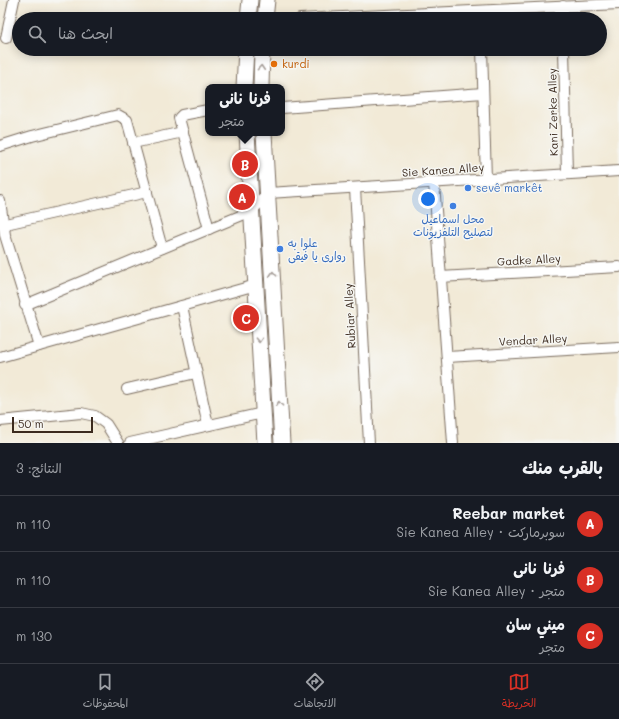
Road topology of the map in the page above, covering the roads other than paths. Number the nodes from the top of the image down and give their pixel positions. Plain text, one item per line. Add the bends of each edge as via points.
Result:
1 (14, 0) edge
2 (250, 0) edge
3 (267, 0) edge
4 (619, 4) edge
5 (562, 6) junction
6 (249, 12) edge
7 (266, 12) edge
8 (508, 12) edge
9 (562, 12) edge
10 (6, 38) dead end
11 (246, 56) edge
12 (262, 56) edge
13 (482, 56) edge
14 (564, 56) edge
15 (244, 84) edge
16 (261, 84) edge
17 (482, 93) junction
18 (285, 108) edge
19 (205, 111) edge
20 (183, 132) junction
21 (247, 136) edge
22 (264, 136) edge
23 (133, 143) junction
24 (0, 146) edge
25 (619, 171) edge
26 (567, 174) junction
27 (486, 180) junction
28 (434, 183) junction
29 (355, 188) junction
30 (147, 192) junction
31 (268, 193) junction
32 (0, 201) edge
33 (252, 211) junction
34 (5, 227) junction
35 (209, 229) junction
36 (162, 248) junction
37 (619, 267) edge
38 (440, 277) junction
39 (256, 285) junction
40 (25, 305) junction
41 (182, 306) junction
42 (40, 346) junction
43 (619, 347) edge
44 (0, 357) edge
45 (447, 357) junction
46 (196, 372) junction
47 (127, 389) dead end
48 (263, 413) junction
49 (0, 421) edge
50 (208, 425) junction
51 (118, 443) edge
52 (130, 443) edge
53 (265, 443) edge
54 (282, 443) edge
55 (369, 443) edge
56 (453, 443) edge

1 - 10 street
2 - 6 main road
3 - 7 main road
4 - 5 street
5 - 8 street
5 - 9 street
11 - 15 main road
16 -> 12 main road
13 - 17 street
14 - 26 street, Kani Zerke Alley
17 - 18 street
17 - 27 street
19 - 20 street via 182,115 179,118
20 - 23 street
20 - 35 street
21 - 33 main road
22 - 31 main road
23 - 24 street via 128,120 118,115
23 - 30 street
25 - 26 street, Sie Kanea Alley
26 - 27 street, Sie Kanea Alley
27 - 28 street, Sie Kanea Alley
28 - 29 street, Sie Kanea Alley
28 - 38 street
29 - 31 street, Sie Kanea Alley
29 - 55 street, Rubiar Alley
30 - 34 street via 10,223
30 - 36 street
31 - 33 street
54 -> 31 main road
32 - 34 street
33 - 35 street
33 - 39 main road
34 - 40 street
35 - 36 street
36 - 40 street
37 - 38 street, Gadke Alley
38 - 45 street
39 - 41 street
39 -> 48 main road
40 - 42 street
41 - 42 street
41 - 46 street
42 - 44 street
43 - 45 street, Vendar Alley
45 - 56 street
46 - 47 street
46 - 50 street
48 - 50 street
48 - 53 main road
49 - 51 street via 81,413 95,416 106,424
50 - 52 street

